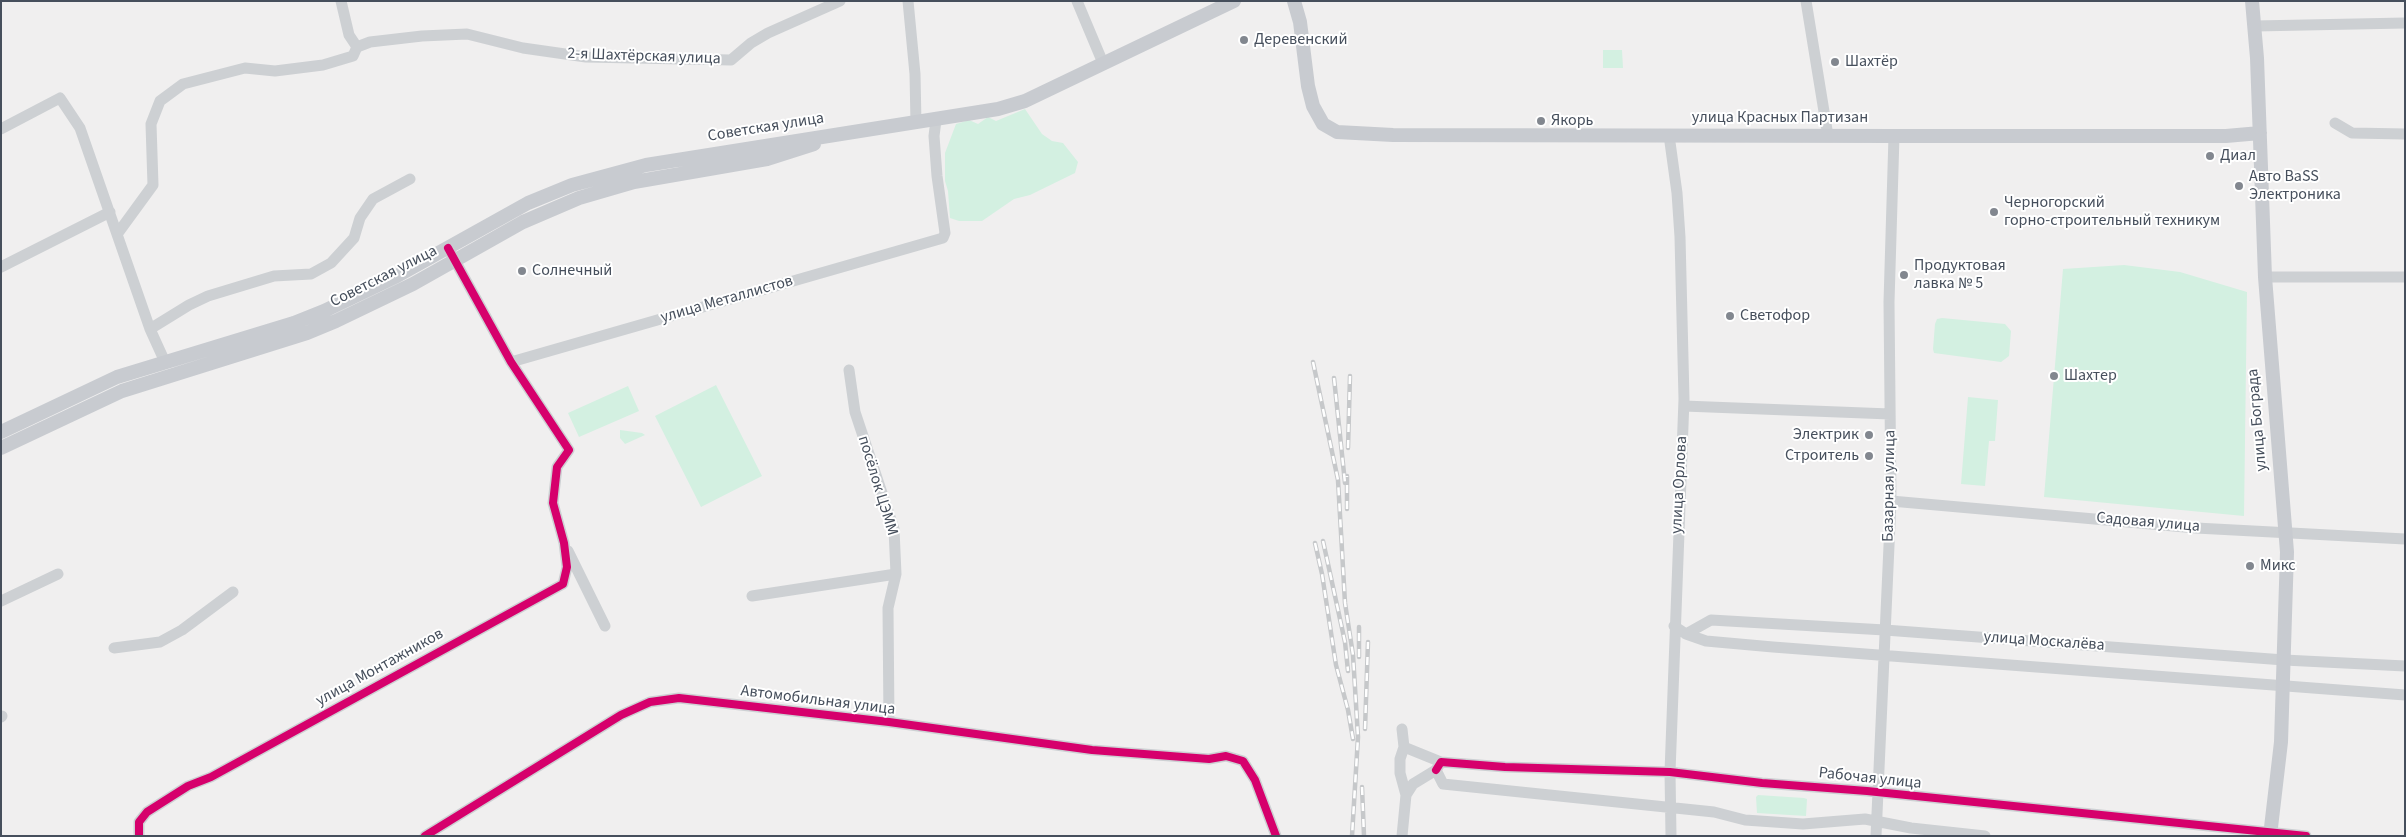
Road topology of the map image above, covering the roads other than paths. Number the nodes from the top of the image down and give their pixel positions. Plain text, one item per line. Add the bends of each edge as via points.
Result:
1 (341, 1) edge
2 (840, 1) edge
3 (908, 1) edge
4 (1077, 1) edge
5 (1234, 1) edge
6 (1294, 1) edge
7 (1806, 1) edge
8 (2252, 1) edge
9 (1210, 6) edge
10 (2405, 23) edge
11 (2255, 26) junction
12 (358, 47) junction
13 (1104, 63) junction
14 (936, 120) junction
15 (916, 123) junction
16 (2335, 123) dead end
17 (1, 129) edge
18 (2260, 133) junction
19 (843, 134) junction
20 (2405, 134) edge
21 (1670, 135) junction
22 (1828, 136) junction
23 (1894, 136) junction
24 (410, 180) dead end
25 (110, 212) junction
26 (492, 223) junction
27 (118, 233) junction
28 (499, 236) junction
29 (448, 248) junction
30 (455, 260) junction
31 (1, 268) edge
32 (2265, 277) junction
33 (2405, 277) edge
34 (150, 329) junction
35 (165, 362) junction
36 (512, 362) junction
37 (849, 370) dead end
38 (1684, 406) junction
39 (1890, 414) junction
40 (1, 432) edge
41 (1, 448) edge
42 (1891, 501) junction
43 (2286, 533) junction
44 (2405, 539) edge
45 (564, 543) junction
46 (58, 574) dead end
47 (896, 574) junction
48 (233, 592) dead end
49 (752, 596) dead end
50 (1, 601) edge
51 (605, 626) dead end
52 (1674, 626) junction
53 (1885, 630) junction
54 (1686, 634) junction
55 (114, 648) dead end
56 (1884, 657) junction
57 (2284, 660) junction
58 (2405, 666) edge
59 (2284, 686) junction
60 (2405, 695) edge
61 (889, 722) junction
62 (1402, 729) dead end
63 (1404, 747) junction
64 (1438, 766) junction
65 (1670, 772) junction
66 (1877, 794) junction
67 (1406, 795) junction
68 (1672, 809) junction
69 (1877, 820) junction
70 (2270, 834) edge
71 (139, 836) edge
72 (425, 836) edge
73 (1276, 836) edge
74 (1402, 836) edge
75 (1671, 836) edge
76 (1876, 836) edge
77 (1985, 836) edge
78 (2306, 836) edge

1 - 12 street via 349,35
2 - 12 street, 2-я Шахтёрская улица via 751,43 732,60 586,57 523,48 467,34 379,40
3 - 15 street via 916,74
4 - 13 street
5 - 9 main road, Советская улица
6 - 21 main road, улица Красных Партизан via 1313,106 1324,124 1337,132
7 - 22 street
8 - 11 main road, улица Бограда
9 - 13 main road, Советская улица
10 - 11 street
11 - 18 main road, улица Бограда
12 - 27 street, 2-я Шахтёрская улица via 353,56 323,65 275,71 244,68 182,84 160,101 151,124 153,185
13 - 14 main road, Советская улица via 1025,101
14 - 15 main road, Советская улица
14 - 36 street, улица Металлистов via 934,136 943,238
15 - 19 main road, Советская улица
16 - 20 street via 2352,133
17 - 25 street via 60,98 80,128
18 - 23 main road, улица Красных Партизан via 2226,136
18 - 32 main road, улица Бограда
19 - 26 main road, Советская улица via 646,165 598,176 528,203
19 - 28 main road, Советская улица via 766,159 610,187 551,209
21 - 22 main road, улица Красных Партизан
21 - 38 street, улица Орлова via 1679,228
22 - 23 main road, улица Красных Партизан
23 - 39 street, Базарная улица via 1889,302
24 - 34 street via 373,199 360,218 354,238 331,263 311,274 274,276 208,296
25 - 27 street
25 - 31 street
26 - 28 main road
26 - 29 main road, Советская улица
27 - 34 street
28 - 30 main road, Советская улица
29 - 30 street
29 - 35 main road, Советская улица via 324,311
30 - 36 street
30 - 41 main road, Советская улица via 336,321 122,391
32 - 33 street
32 - 43 main road, улица Бограда
34 - 35 street
35 - 40 main road, Советская улица via 117,377
36 - 45 street via 569,450 556,468 553,503
37 - 47 street, посёлок ЦЭММ via 855,412 894,530
38 - 39 street
38 - 52 street, улица Орлова
39 - 42 street, Базарная улица
42 - 43 street, Садовая улица
42 - 53 street, Базарная улица
43 - 44 street, Садовая улица
43 - 57 main road, улица Бограда
45 - 51 street
45 - 71 street, улица Монтажников via 567,567 563,584 211,777 188,786 146,812 139,822
46 - 50 street
47 - 49 street
47 - 61 street, посёлок ЦЭММ via 888,608
48 - 55 street via 182,630 160,642
52 - 54 street, улица Москалёва
52 - 65 street, улица Орлова
53 - 54 street, улица Москалёва via 1711,620
53 - 56 street, Базарная улица
53 - 57 street, улица Москалёва
54 - 56 street, улица Москалёва via 1706,641
56 - 59 street, улица Москалёва
56 - 66 street, Базарная улица
57 - 58 street, улица Москалёва
57 - 59 main road, улица Бограда
59 - 60 street, улица Москалёва
59 - 70 main road, улица Бограда
61 - 72 street, Автомобильная улица via 679,698 650,702 621,715
61 - 73 street, Автомобильная улица via 1092,750 1208,758 1226,756 1243,762 1255,780
62 - 63 street
63 - 64 street
63 - 67 street via 1400,773
64 - 65 street, Рабочая улица
64 - 67 street via 1413,784
64 - 68 street via 1443,784
65 - 66 street, Рабочая улица
65 - 68 street, улица Орлова
66 - 69 street, Базарная улица
66 - 70 street, Рабочая улица
67 - 74 street
68 - 69 street via 1714,812 1745,820 1803,824
68 - 75 street, улица Орлова
69 - 76 street, Базарная улица
69 - 77 street via 1910,828
70 - 78 street, Рабочая улица

